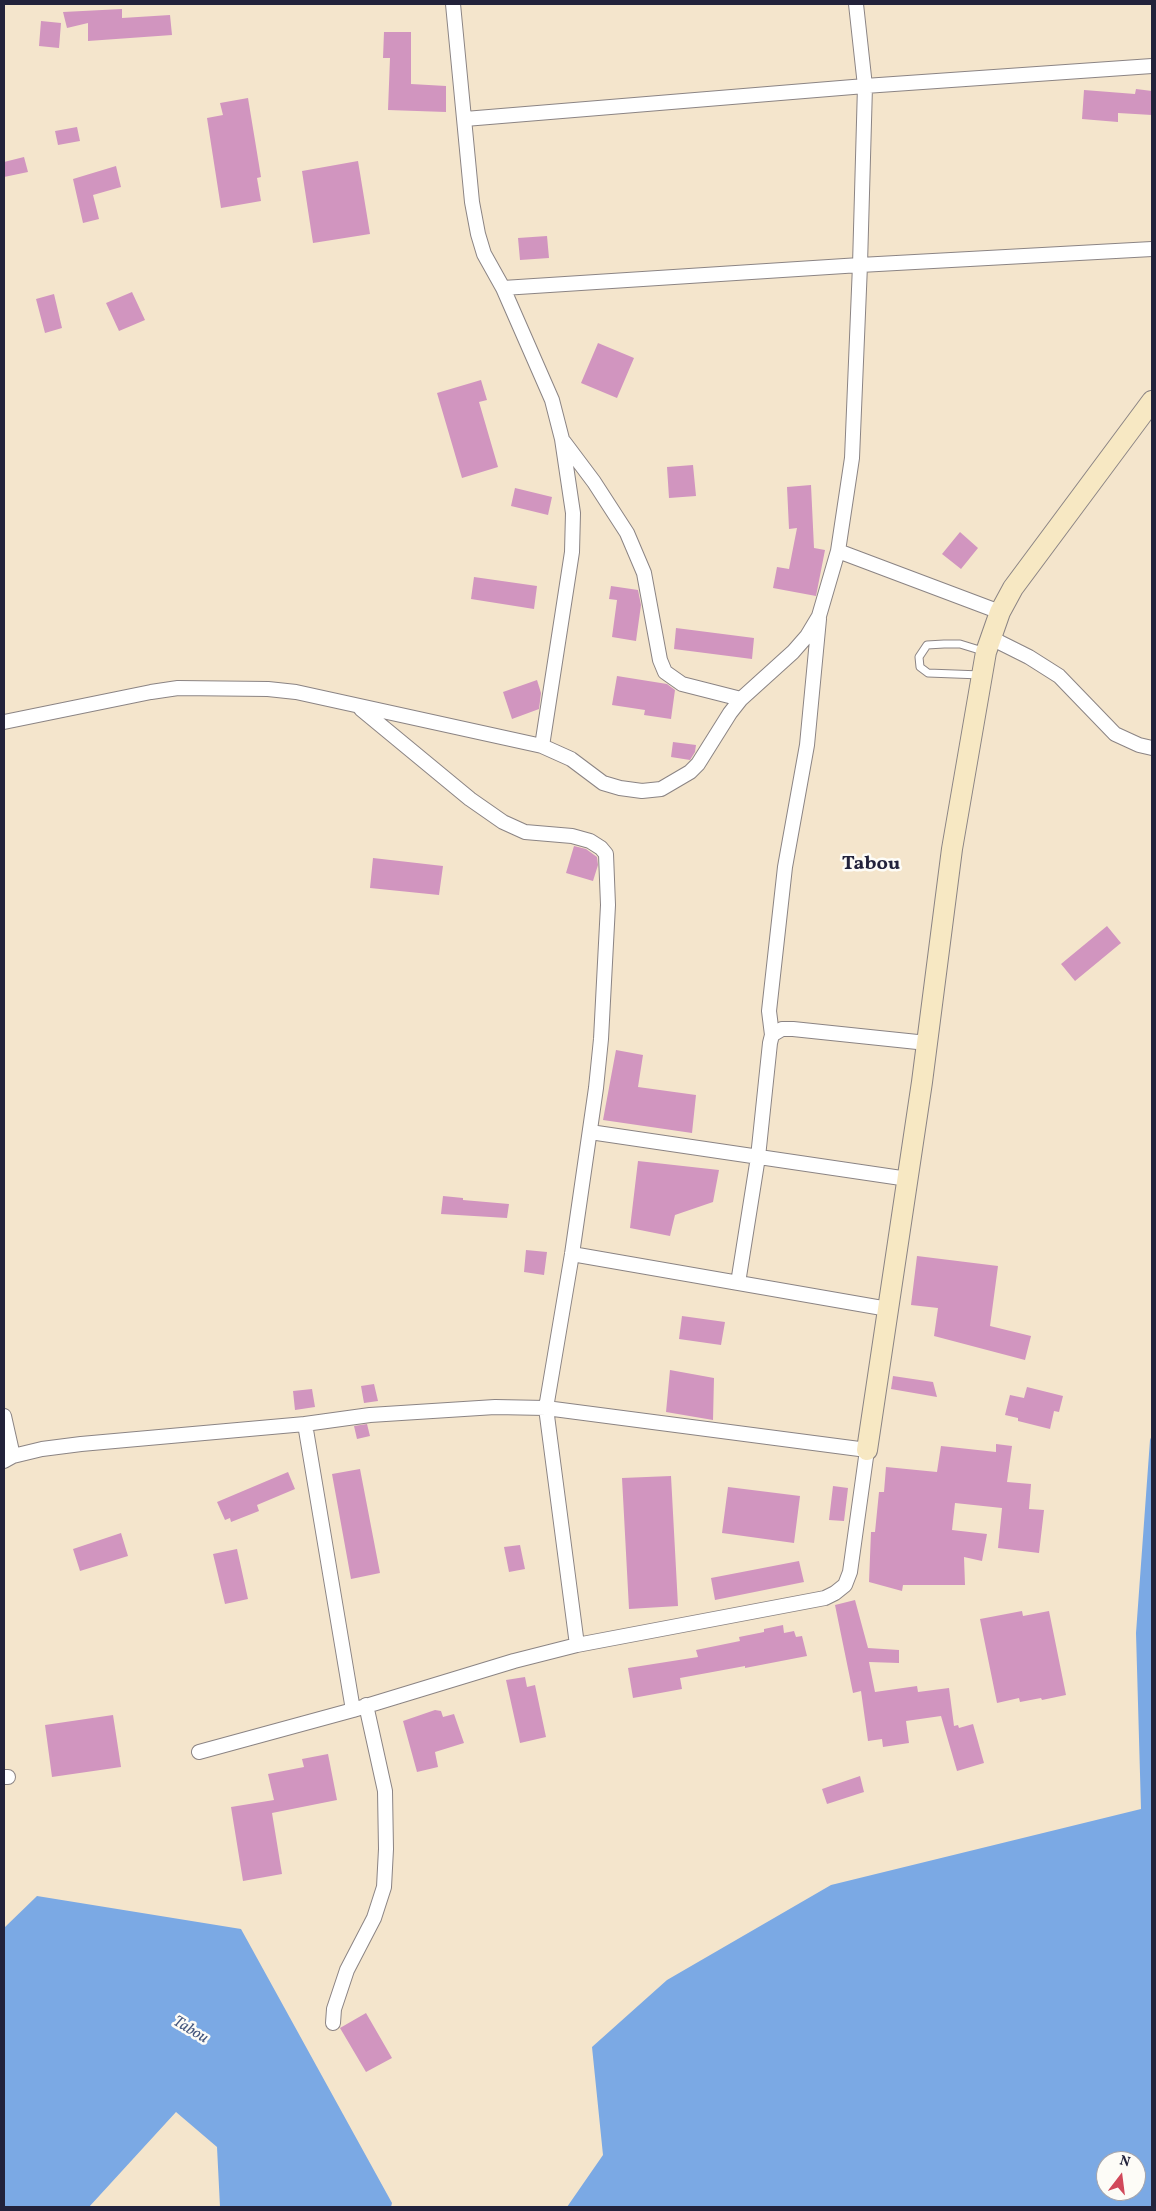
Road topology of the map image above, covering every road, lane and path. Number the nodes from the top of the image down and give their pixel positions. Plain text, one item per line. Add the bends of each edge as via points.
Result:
1 (453, 4) edge
2 (856, 4) edge
3 (1152, 66) edge
4 (864, 86) junction
5 (466, 119) junction
6 (1152, 249) edge
7 (860, 265) junction
8 (503, 288) junction
9 (1152, 401) edge
10 (562, 439) junction
11 (838, 550) junction
12 (1000, 612) junction
13 (819, 616) junction
14 (988, 645) junction
15 (981, 675) junction
16 (741, 699) junction
17 (359, 707) junction
18 (4, 722) edge
19 (542, 746) junction
20 (1152, 748) edge
21 (772, 1035) junction
22 (927, 1043) junction
23 (590, 1132) junction
24 (758, 1157) junction
25 (908, 1179) junction
26 (572, 1254) junction
27 (738, 1283) junction
28 (888, 1309) junction
29 (546, 1408) junction
30 (4, 1416) edge
31 (306, 1424) junction
32 (867, 1450) junction
33 (9, 1459) edge
34 (577, 1645) junction
35 (366, 1706) junction
36 (353, 1710) junction
37 (199, 1752) dead end
38 (332, 2023) dead end

1 - 5 street
2 - 4 street
3 - 4 street
4 - 5 street
4 - 7 street
5 - 8 street via 472,202 478,234 484,254
6 - 7 street
7 - 8 street
7 - 11 street via 852,458
8 - 10 street via 552,400
9 - 12 street via 1032,559
10 - 16 street via 627,533 644,573 660,660 666,672 682,684
10 - 19 street via 573,513 572,552
11 - 12 street
11 - 13 street
12 - 14 street
13 - 16 street via 793,652
13 - 21 street via 807,745 785,868 771,992
14 - 15 street
14 - 15 lane via 927,646 919,656 920,667 928,673
14 - 20 street via 1029,657 1059,676 1114,734
15 - 22 street via 952,849
16 - 19 street via 698,764 661,789 642,791 603,783 571,759
17 - 18 street via 268,689 178,688
17 - 19 street
17 - 23 street via 503,822 525,832 590,841 606,854 608,905 601,1039
21 - 22 street via 782,1029 792,1029
21 - 24 street
22 - 25 street
23 - 24 street
23 - 26 street
24 - 25 street
24 - 27 street
25 - 28 street
26 - 27 street
26 - 29 street
27 - 28 street
28 - 32 street
29 - 31 street via 430,1410
29 - 32 street
29 - 34 street
30 - 33 street
31 - 33 street via 81,1444 42,1449
31 - 36 street
32 - 34 street via 850,1572 836,1593 809,1602
34 - 35 street via 514,1660
35 - 36 street
35 - 38 street via 385,1791 384,1888 374,1918 341,1986
36 - 37 street

